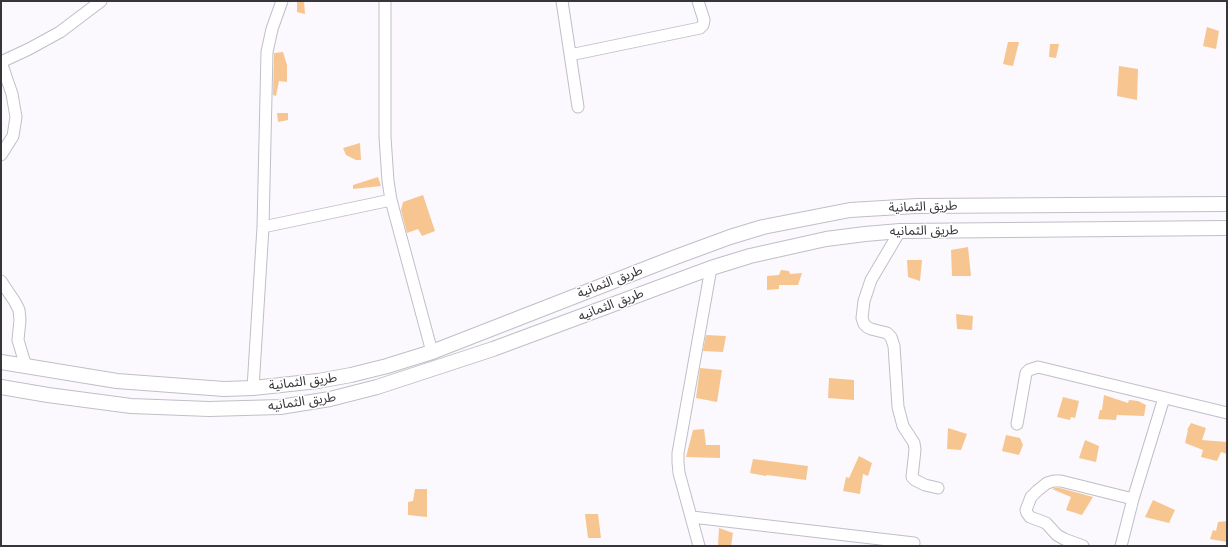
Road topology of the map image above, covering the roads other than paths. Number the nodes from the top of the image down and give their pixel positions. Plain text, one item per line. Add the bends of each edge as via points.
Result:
1 (101, 1) edge
2 (282, 1) edge
3 (385, 1) edge
4 (562, 1) edge
5 (698, 1) edge
6 (570, 55) junction
7 (1, 62) edge
8 (578, 107) dead end
9 (1, 155) edge
10 (391, 200) junction
11 (1227, 204) edge
12 (263, 226) junction
13 (1227, 228) edge
14 (900, 231) junction
15 (711, 268) junction
16 (1, 281) edge
17 (432, 352) junction
18 (1, 362) edge
19 (26, 367) junction
20 (1, 387) edge
21 (253, 388) junction
22 (1164, 398) junction
23 (1227, 413) edge
24 (1016, 424) dead end
25 (938, 488) dead end
26 (1133, 499) junction
27 (692, 517) junction
28 (914, 543) dead end
29 (700, 546) edge
30 (1083, 546) edge
31 (1120, 546) edge

1 - 7 street via 60,32
2 - 12 street via 267,52
3 - 10 street via 384,137
4 - 6 street
5 - 6 street via 704,20 700,28
6 - 8 street
7 - 9 street via 12,94 16,117 13,136
10 - 12 street
10 - 17 street
11 - 17 street, طريق الثمانية via 917,206 850,210 763,227 730,237
12 - 21 street
13 - 14 street, طريق الثمانيه
14 - 15 street, طريق الثمانيه via 826,239 750,256
14 - 25 street via 870,280 862,318 867,327 887,333 894,346 898,407 902,426 914,443 915,450 912,477 925,485
15 - 20 street, طريق الثمانيه via 493,349 377,387 280,408 209,410 131,406
15 - 27 street via 678,453 680,473
16 - 19 street via 16,302 20,320 18,340
17 - 21 street, طريق الثمانية via 351,375
18 - 19 street, طريق الثمانية
19 - 21 street, طريق الثمانية via 117,381
22 - 23 street
22 - 24 street via 1038,367 1026,373
22 - 26 street
26 - 30 street via 1061,481 1054,481 1037,491 1031,497 1026,510 1030,517 1046,523 1064,539
26 - 31 street
27 - 28 street
27 - 29 street

